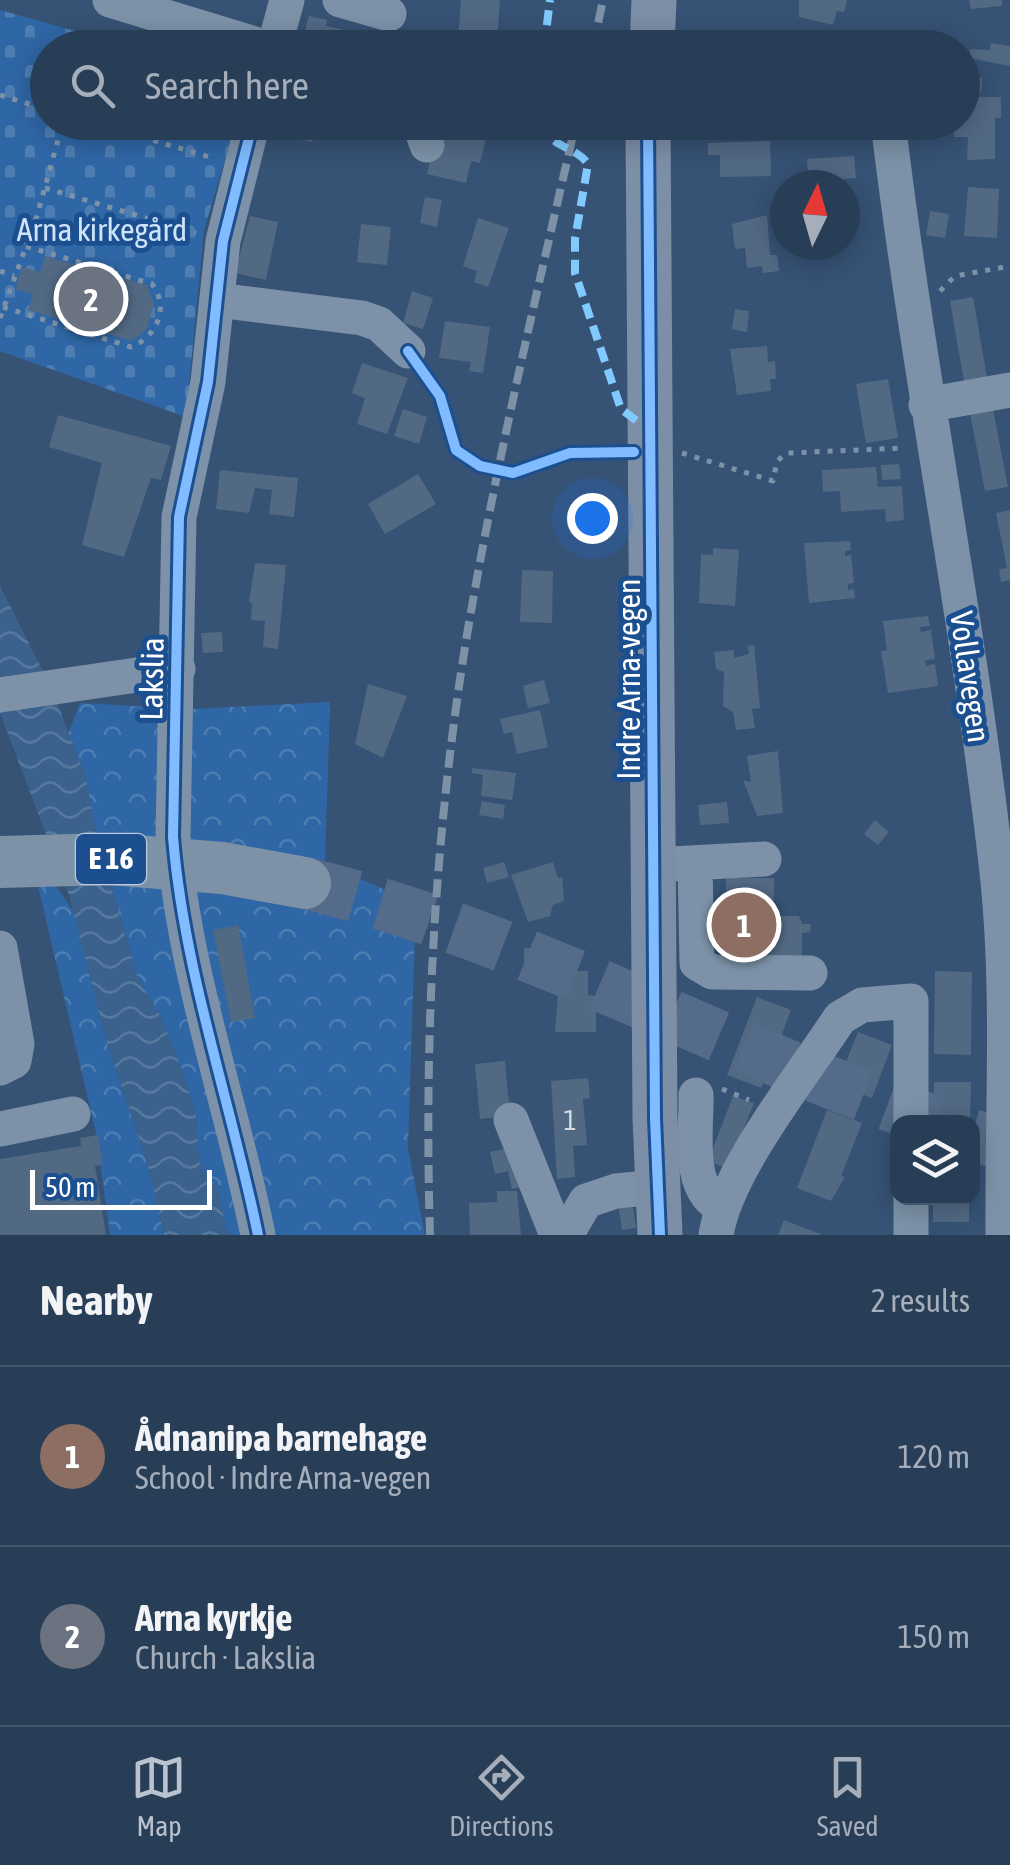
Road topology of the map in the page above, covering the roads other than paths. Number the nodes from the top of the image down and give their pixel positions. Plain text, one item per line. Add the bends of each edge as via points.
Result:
1 (110, 0) edge
2 (287, 0) edge
3 (340, 0) edge
4 (654, 0) edge
5 (389, 21) edge
6 (211, 30) edge
7 (277, 30) edge
8 (653, 30) edge
9 (248, 140) edge
10 (649, 140) edge
11 (890, 140) edge
12 (217, 300) junction
13 (408, 351) dead end
14 (1010, 390) edge
15 (926, 404) junction
16 (178, 670) junction
17 (0, 694) edge
18 (764, 859) dead end
19 (0, 862) edge
20 (675, 864) junction
21 (305, 883) tunnel mouth
22 (0, 948) edge
23 (810, 973) dead end
24 (0, 1068) edge
25 (696, 1095) dead end
26 (73, 1114) dead end
27 (911, 1115) edge
28 (511, 1120) dead end
29 (0, 1129) edge
30 (656, 1187) junction
31 (911, 1205) edge
32 (720, 1221) edge
33 (258, 1235) edge
34 (557, 1235) edge
35 (566, 1235) edge
36 (660, 1235) edge
37 (911, 1235) edge
38 (1003, 1235) edge

1 - 6 street
2 - 7 street
3 - 5 street
4 - 8 main road
9 - 12 street, Lakslia via 223,241
10 - 20 main road, Indre Arna-vegen
11 - 15 street, Vollavegen
12 - 13 street via 362,318
12 - 16 street, Lakslia via 206,396 179,517
14 - 15 street
15 - 38 street, Vollavegen via 997,876
16 - 17 street
16 - 33 street, Lakslia via 177,886
18 - 20 street
19 - 21 highway, E 16, bridge via 111,859
20 - 23 street via 697,964 712,972
20 - 30 main road, Indre Arna-vegen
22 - 24 street via 16,1044 14,1061
25 - 32 street via 698,1181
26 - 29 street
27 - 32 street via 911,1001 862,1005 840,1018
28 - 34 street
30 - 35 street via 586,1201
30 - 36 main road, Indre Arna-vegen
31 - 37 street

